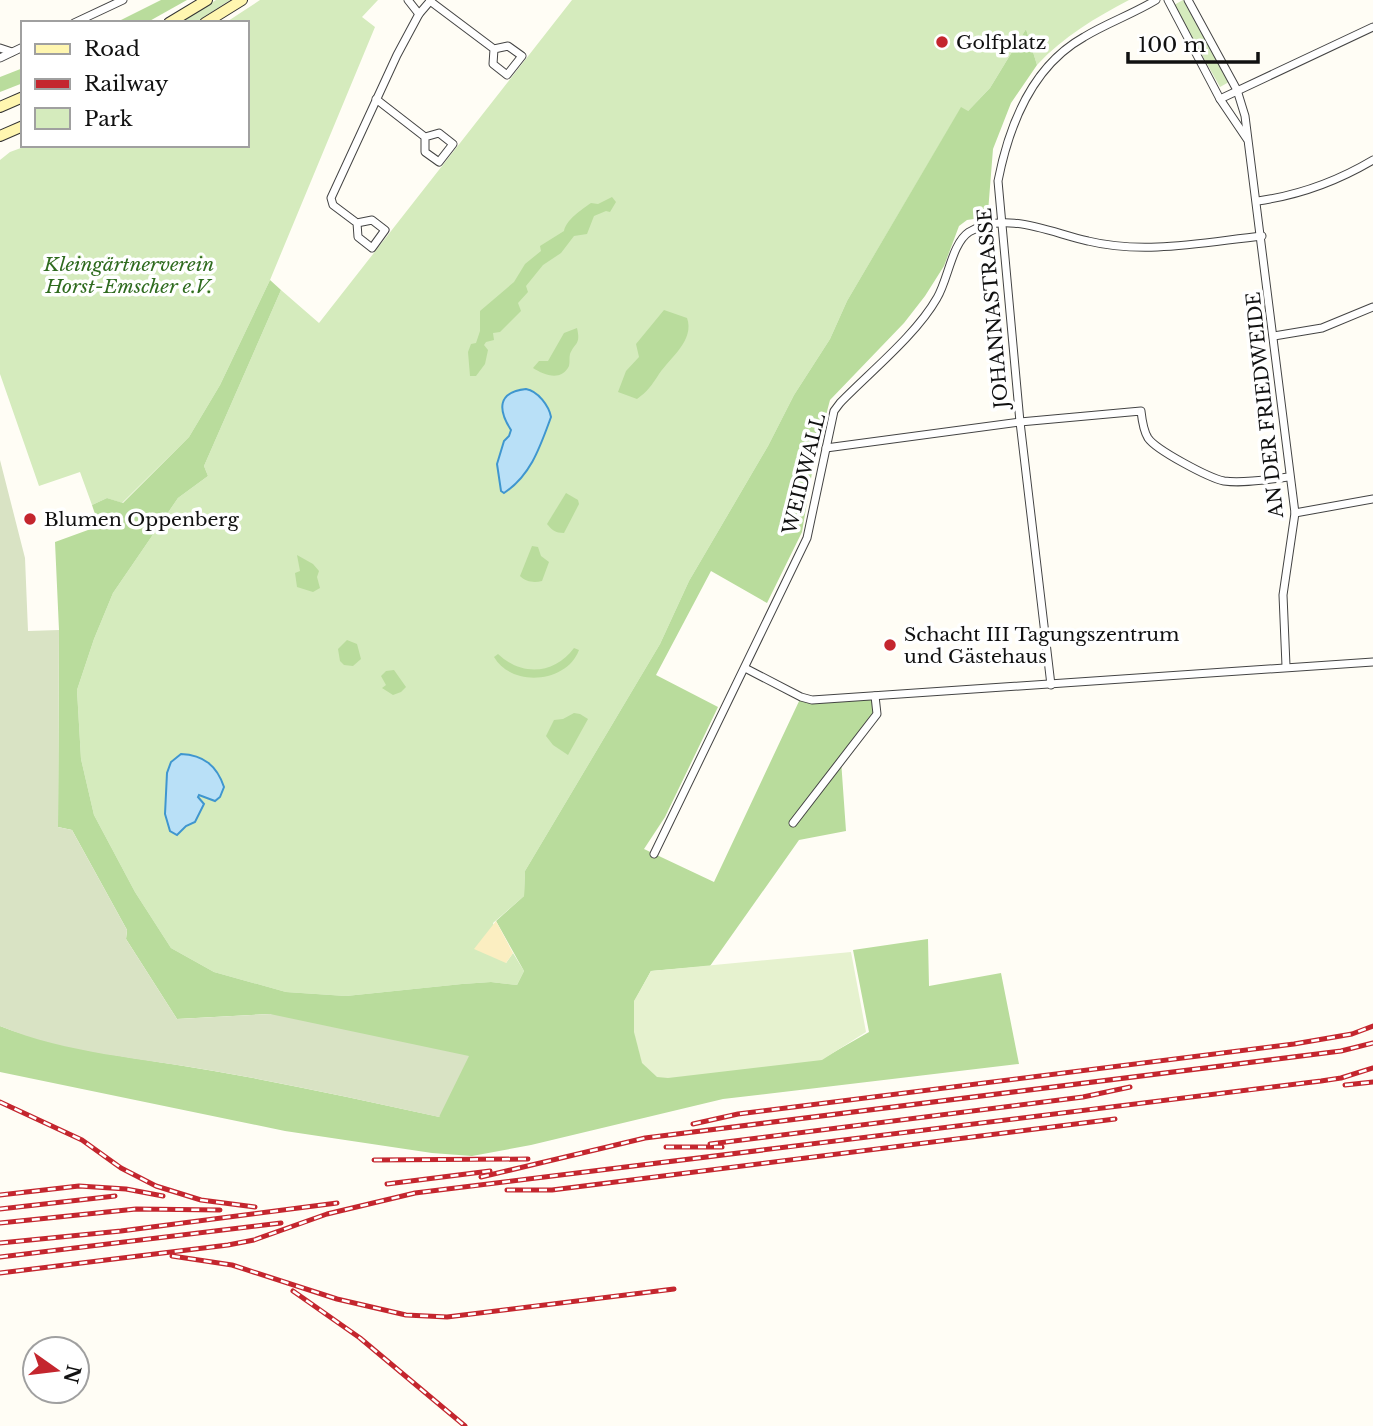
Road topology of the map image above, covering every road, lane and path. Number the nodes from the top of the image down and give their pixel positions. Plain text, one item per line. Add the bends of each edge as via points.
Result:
1 (123, 0) edge
2 (207, 0) edge
3 (242, 0) edge
4 (408, 0) edge
5 (1156, 0) edge
6 (1168, 0) edge
7 (1188, 0) edge
8 (431, 1) edge
9 (419, 14) junction
10 (78, 21) edge
11 (172, 21) edge
12 (208, 21) edge
13 (1373, 27) edge
14 (0, 48) edge
15 (21, 48) edge
16 (494, 49) dead end
17 (12, 52) junction
18 (0, 58) edge
19 (1237, 90) junction
20 (21, 98) edge
21 (376, 99) junction
22 (1220, 99) junction
23 (0, 107) edge
24 (21, 127) edge
25 (0, 136) edge
26 (425, 137) dead end
27 (1249, 140) junction
28 (1373, 160) edge
29 (1258, 201) junction
30 (357, 223) dead end
31 (1000, 223) junction
32 (1262, 236) junction
33 (1373, 307) edge
34 (1274, 336) junction
35 (1020, 422) junction
36 (826, 448) junction
37 (1290, 477) junction
38 (1373, 499) edge
39 (1295, 513) junction
40 (1373, 662) edge
41 (1286, 666) junction
42 (745, 668) junction
43 (1051, 685) junction
44 (875, 696) junction
45 (793, 823) dead end
46 (654, 854) dead end

1 - 10 street
2 - 11 main road
3 - 12 main road
4 - 9 street
5 - 31 street, JOHANNASTRASSE via 1064,49 1040,74 1003,154 998,181
6 - 22 street, AN DER FRIEDWEIDE
7 - 19 street, AN DER FRIEDWEIDE
8 - 9 street
8 - 16 street
9 - 21 street
13 - 19 street
14 - 17 street
15 - 17 street
17 - 18 street
19 - 22 street
19 - 27 street, AN DER FRIEDWEIDE
20 - 23 main road
21 - 26 street
21 - 30 street via 331,198 333,205
22 - 27 street, AN DER FRIEDWEIDE
24 - 25 main road
27 - 29 street, AN DER FRIEDWEIDE
28 - 29 street via 1326,185
29 - 32 street, AN DER FRIEDWEIDE
31 - 32 street via 1126,246
31 - 35 street, JOHANNASTRASSE
31 - 36 street, WEIDWALL via 969,232 959,242 943,287 928,312 840,403 831,420
32 - 34 street, AN DER FRIEDWEIDE
33 - 34 street via 1322,328
34 - 37 street, AN DER FRIEDWEIDE
35 - 36 street
35 - 37 street via 1141,411 1148,439 1213,477 1232,481
35 - 43 street, JOHANNASTRASSE
36 - 42 street, WEIDWALL via 807,538
37 - 39 street, AN DER FRIEDWEIDE
38 - 39 street
39 - 41 street, AN DER FRIEDWEIDE via 1283,595
40 - 41 street
41 - 43 street
42 - 44 street via 812,700
42 - 46 street, WEIDWALL
43 - 44 street
44 - 45 street via 877,714

